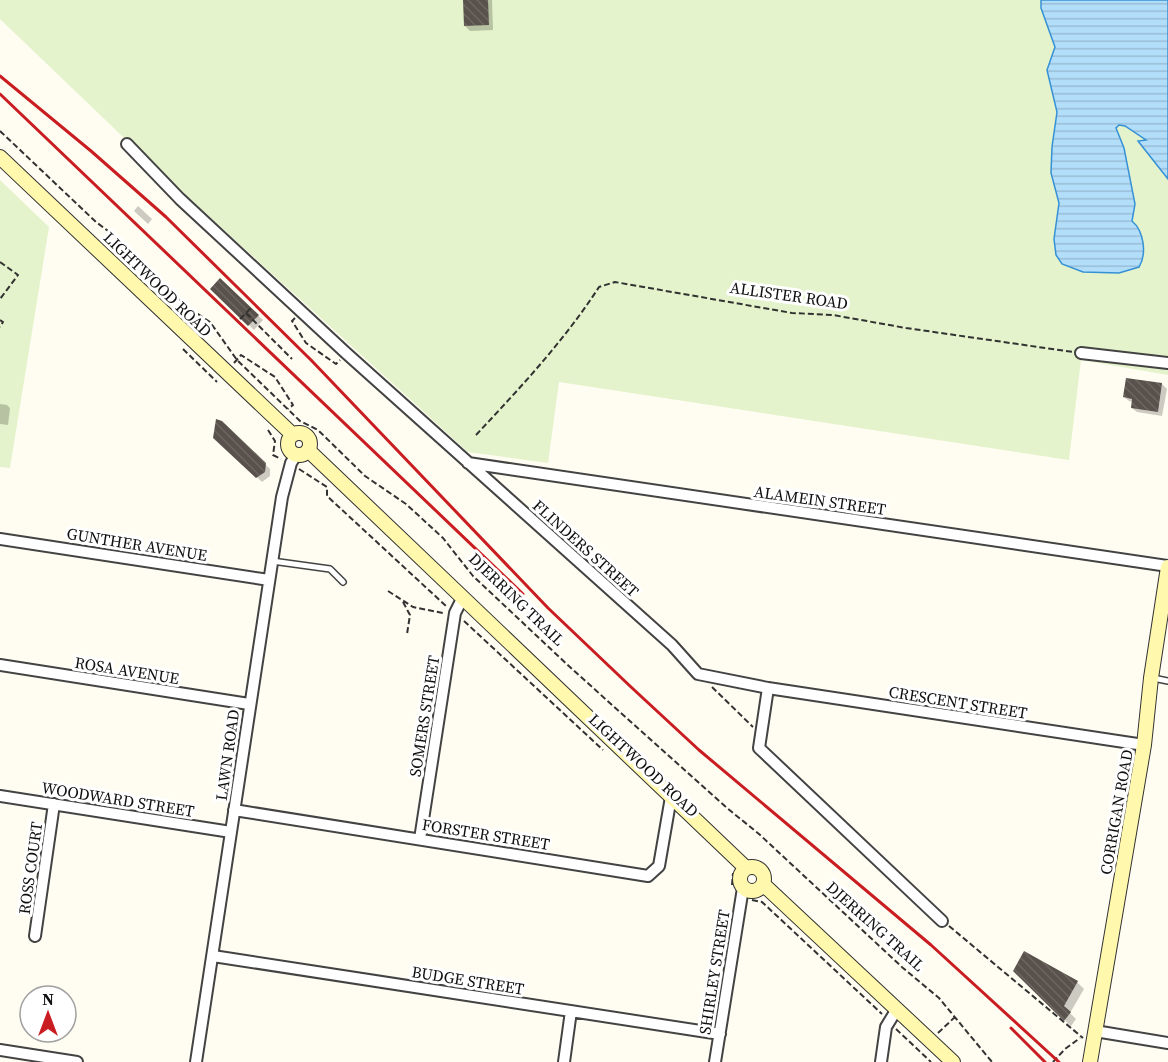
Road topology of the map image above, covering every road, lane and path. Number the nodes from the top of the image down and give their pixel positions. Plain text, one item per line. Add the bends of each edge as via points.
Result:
1 (0, 131) edge
2 (127, 144) dead end
3 (0, 157) edge
4 (0, 262) edge
5 (0, 299) edge
6 (252, 307) dead end
7 (246, 313) junction
8 (240, 319) dead end
9 (0, 320) edge
10 (292, 321) dead end
11 (0, 327) edge
12 (1081, 353) joint
13 (292, 359) dead end
14 (237, 360) junction
15 (1168, 363) edge
16 (336, 364) dead end
17 (232, 366) dead end
18 (288, 409) junction
19 (476, 435) dead end
20 (302, 452) junction
21 (468, 463) junction
22 (327, 486) dead end
23 (0, 539) edge
24 (272, 561) junction
25 (1168, 566) edge
26 (269, 580) junction
27 (343, 582) dead end
28 (388, 591) dead end
29 (462, 599) junction
30 (401, 600) junction
31 (449, 613) junction
32 (407, 634) dead end
33 (0, 665) edge
34 (698, 674) junction
35 (1151, 678) junction
36 (1168, 681) edge
37 (768, 688) junction
38 (249, 704) junction
39 (761, 736) junction
40 (1144, 745) junction
41 (607, 754) dead end
42 (0, 796) edge
43 (671, 797) junction
44 (54, 804) junction
45 (234, 810) junction
46 (231, 832) junction
47 (420, 839) junction
48 (746, 868) junction
49 (732, 872) dead end
50 (763, 884) junction
51 (742, 892) junction
52 (942, 921) joint
53 (35, 936) dead end
54 (213, 956) junction
55 (897, 1009) junction
56 (572, 1011) junction
57 (889, 1022) junction
58 (720, 1034) junction
59 (1090, 1037) junction
60 (1168, 1043) edge
61 (0, 1050) edge
62 (77, 1062) edge
63 (196, 1062) edge
64 (564, 1062) edge
65 (715, 1062) edge
66 (880, 1062) edge
67 (931, 1062) edge
68 (953, 1062) edge
69 (992, 1062) edge
70 (1053, 1062) edge
71 (1090, 1062) edge

1 - 14 path, DJERRING TRAIL via 119,239 149,274 205,318
2 - 21 street, FLINDERS STREET via 345,353
3 - 20 main road, LIGHTWOOD ROAD via 293,435 289,448
4 - 5 path via 18,275
6 - 7 path
7 - 8 path
7 - 13 path
9 - 11 path
10 - 16 path via 306,343
12 - 15 street
12 - 19 path, ALLISTER ROAD via 833,315 792,313 615,282 599,287 577,321
14 - 17 path
14 - 18 path, DJERRING TRAIL
14 - 18 path via 241,355 275,377 293,405
18 - 69 path, DJERRING TRAIL via 318,430 365,476 406,504 443,538 473,576 572,669 939,998
20 - 24 street, LAWN ROAD via 291,463
20 - 29 main road, LIGHTWOOD ROAD
21 - 25 street, ALAMEIN STREET
21 - 34 street, FLINDERS STREET via 672,645
22 - 31 path, LIGHTWOOD ROAD via 327,496
23 - 26 street, GUNTHER AVENUE
24 - 26 street, LAWN ROAD
24 - 27 lane via 330,570
25 - 35 main road, CORRIGAN ROAD
26 - 38 street, LAWN ROAD
28 - 30 path
29 - 31 street, SOMERS STREET
29 - 43 main road, LIGHTWOOD ROAD
30 - 31 path via 413,607
30 - 32 path via 410,615
31 - 41 path, LIGHTWOOD ROAD
31 - 47 street, SOMERS STREET
33 - 38 street, ROSA AVENUE
34 - 37 street
34 - 39 path
35 - 36 lane
35 - 40 main road, CORRIGAN ROAD
37 - 39 street
37 - 40 street, CRESCENT STREET
38 - 45 street, LAWN ROAD
39 - 52 street via 759,748
40 - 59 main road, CORRIGAN ROAD
42 - 44 street, WOODWARD STREET
43 - 47 street, FORSTER STREET via 659,866 648,876
43 - 48 main road, LIGHTWOOD ROAD
44 - 46 street, WOODWARD STREET
44 - 53 street, ROSS COURT
45 - 46 street, LAWN ROAD
45 - 47 street, FORSTER STREET
46 - 54 street, LAWN ROAD
48 - 50 main road via 759,868 764,875
48 - 51 main road via 740,877
49 - 51 path via 731,892
50 - 51 main road via 754,891
50 - 55 main road
51 - 57 path via 749,900 762,902
51 - 58 street, SHIRLEY STREET
52 - 59 path
54 - 56 street, BUDGE STREET
54 - 63 street, LAWN ROAD
55 - 57 street
55 - 68 main road
56 - 58 street, BUDGE STREET
56 - 64 street
57 - 66 street
57 - 67 path
58 - 65 street, SHIRLEY STREET
59 - 60 street
59 - 70 path via 1065,1049
59 - 71 main road, CORRIGAN ROAD
61 - 62 street

